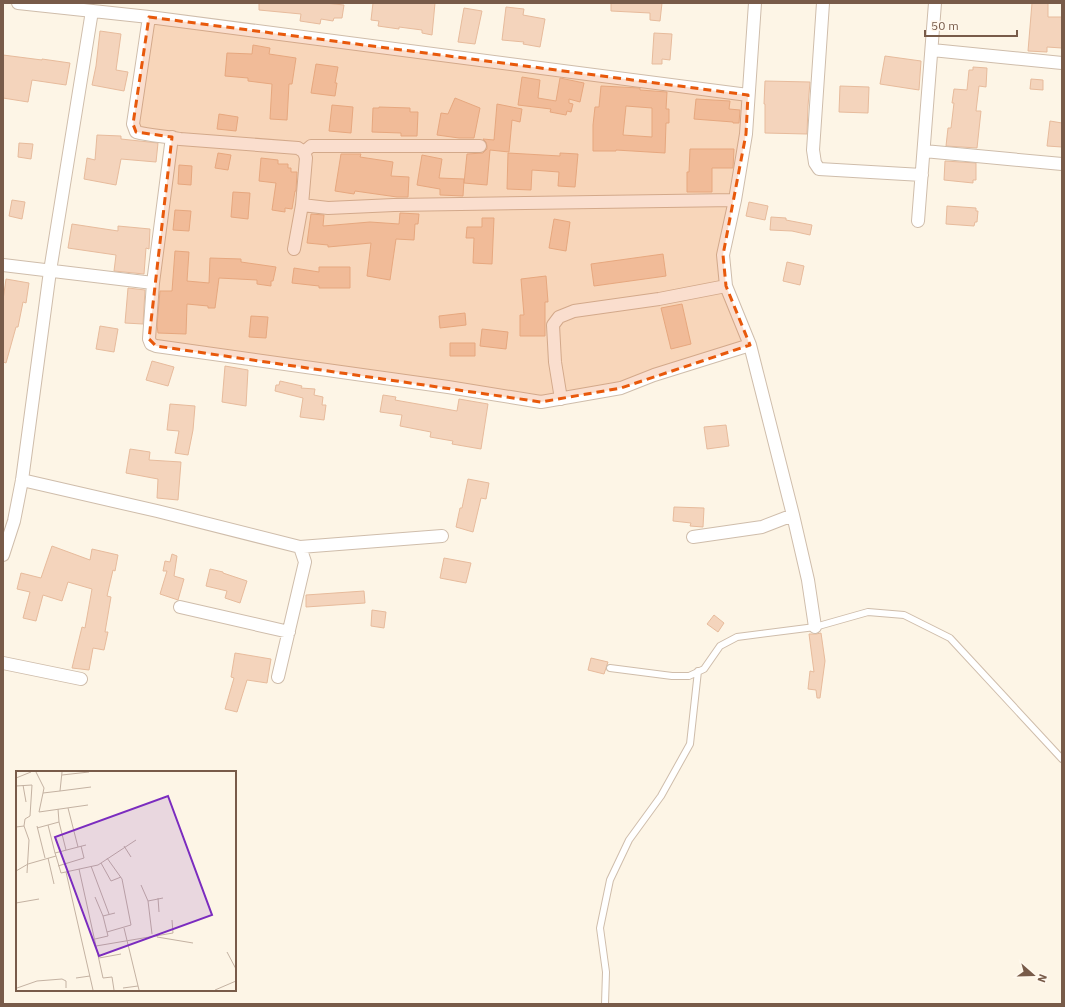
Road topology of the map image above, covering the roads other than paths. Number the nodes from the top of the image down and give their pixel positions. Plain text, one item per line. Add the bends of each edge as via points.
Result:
1 (18, 3) edge
2 (755, 3) edge
3 (823, 3) edge
4 (935, 3) edge
5 (92, 11) junction
6 (149, 17) junction
7 (932, 50) junction
8 (1062, 63) edge
9 (748, 95) junction
10 (172, 138) junction
11 (480, 146) dead end
12 (924, 151) junction
13 (304, 152) junction
14 (1062, 164) edge
15 (922, 175) junction
16 (735, 200) junction
17 (302, 205) junction
18 (918, 221) dead end
19 (294, 249) dead end
20 (3, 265) edge
21 (50, 271) junction
22 (153, 283) junction
23 (726, 286) junction
24 (750, 345) junction
25 (561, 399) junction
26 (22, 480) junction
27 (794, 515) junction
28 (8, 520) edge
29 (442, 536) dead end
30 (693, 537) dead end
31 (300, 547) junction
32 (3, 555) edge
33 (180, 606) dead end
34 (815, 627) junction
35 (289, 632) junction
36 (3, 663) edge
37 (610, 668) dead end
38 (698, 671) junction
39 (278, 677) dead end
40 (81, 680) dead end
41 (1062, 758) edge
42 (605, 1004) edge

1 - 5 street
2 - 9 street
3 - 15 street via 813,150 815,163 819,169
4 - 7 street
5 - 6 street
5 - 21 street
6 - 9 street
6 - 10 street via 133,124 136,132
7 - 8 street
7 - 12 street
9 - 16 street via 746,134
10 - 13 street via 298,148
10 - 22 street
11 - 13 street via 311,146
12 - 14 street
12 - 15 street
13 - 17 street via 306,158
15 - 18 street
16 - 17 street via 328,208
16 - 23 street via 723,255
17 - 19 street
20 - 21 street
21 - 22 street
21 - 26 street
22 - 25 street via 149,339 151,344 156,346 541,402
23 - 24 street
23 - 25 street via 574,311 558,317 553,325
24 - 25 street via 621,388
24 - 27 street
26 - 28 street
26 - 31 street via 156,510
27 - 30 street via 762,527
27 - 34 street
28 - 32 street
29 - 31 street
31 - 35 street via 305,562
33 - 35 street
34 - 38 lane via 737,637 720,646 704,669
34 - 41 lane via 868,612 904,615 950,638
35 - 39 street
36 - 40 street
37 - 38 lane via 672,676 689,676
38 - 42 lane via 690,744 661,796 628,840 610,880 600,928 606,972

